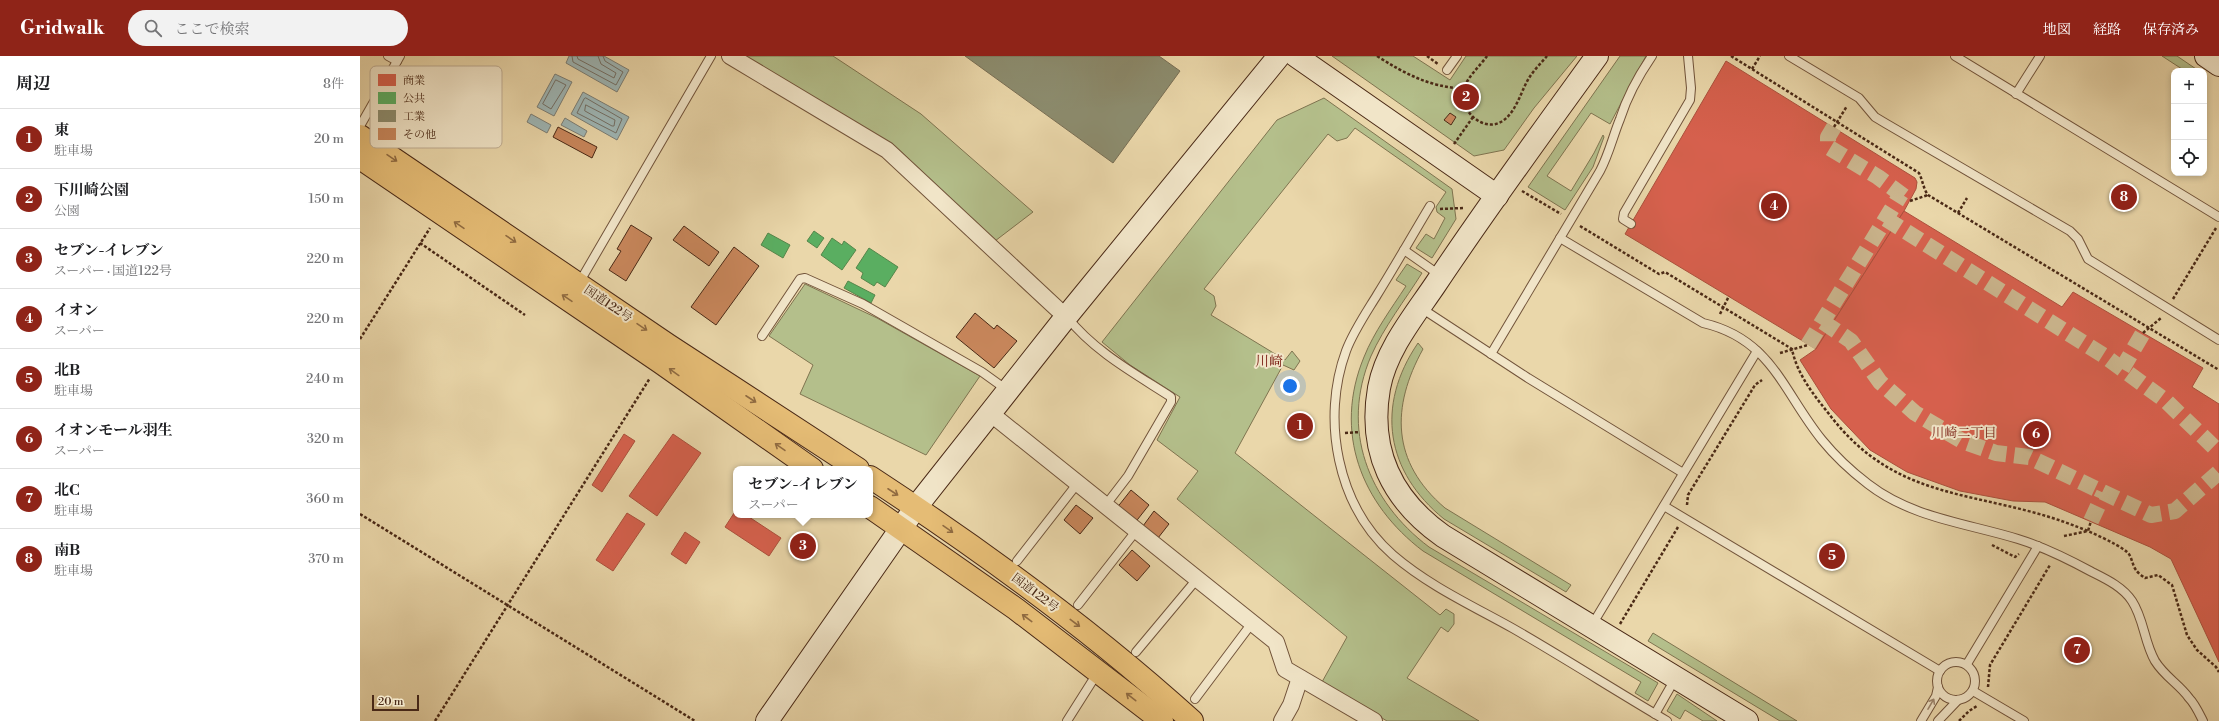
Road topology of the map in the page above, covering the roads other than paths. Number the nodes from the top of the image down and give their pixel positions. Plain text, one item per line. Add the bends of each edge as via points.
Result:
1 (388, 56) edge
2 (711, 56) edge
3 (730, 56) edge
4 (1279, 56) edge
5 (1296, 56) edge
6 (1457, 56) edge
7 (1597, 56) edge
8 (1652, 56) edge
9 (1688, 56) edge
10 (1789, 56) edge
11 (1955, 56) edge
12 (2040, 56) edge
13 (2206, 56) edge
14 (399, 58) edge
15 (2219, 65) edge
16 (1447, 70) dead end
17 (2016, 94) junction
18 (370, 109) edge
19 (360, 126) edge
20 (360, 136) edge
21 (370, 143) edge
22 (378, 148) edge
23 (360, 158) edge
24 (1496, 196) junction
25 (1430, 206) road end
26 (2219, 217) edge
27 (1631, 224) dead end
28 (1560, 238) junction
29 (1404, 250) junction
30 (1441, 276) junction
31 (578, 284) junction
32 (1420, 307) junction
33 (1066, 317) junction
34 (762, 336) dead end
35 (2219, 340) edge
36 (1757, 351) junction
37 (1491, 354) junction
38 (1008, 390) junction
39 (990, 413) junction
40 (808, 466) edge
41 (853, 466) edge
42 (1683, 473) junction
43 (873, 479) edge
44 (1077, 484) junction
45 (1105, 506) junction
46 (1664, 506) junction
47 (916, 507) junction
48 (873, 509) edge
49 (901, 528) junction
50 (1136, 531) junction
51 (2038, 546) junction
52 (1018, 561) dead end
53 (1197, 579) junction
54 (1078, 605) dead end
55 (1252, 623) junction
56 (1591, 626) junction
57 (1136, 652) dead end
58 (1967, 664) junction
59 (1940, 670) junction
60 (1099, 672) junction
61 (1676, 677) junction
62 (1300, 678) junction
63 (1938, 687) junction
64 (1973, 691) junction
65 (1195, 698) dead end
66 (1958, 700) junction
67 (1655, 714) junction
68 (767, 721) edge
69 (1067, 721) edge
70 (1162, 721) edge
71 (1192, 721) edge
72 (1282, 721) edge
73 (1374, 721) edge
74 (1667, 721) edge
75 (1748, 721) edge
76 (1921, 721) edge
77 (1938, 721) edge
78 (2024, 721) edge
79 (2203, 721) edge

1 - 14 lane
2 - 31 lane
3 - 33 street via 887,150
4 - 33 street
5 - 24 street
6 - 16 lane
7 - 24 street
8 - 28 lane via 1620,117 1606,161
9 - 27 lane via 1690,100 1624,213 1623,219
10 - 35 lane via 1859,98 1875,117 1884,123 2070,231 2078,239 2088,259
11 - 17 lane
12 - 17 lane
13 - 15 street
17 - 26 lane
18 - 19 lane
20 -> 21 highway, 国道122号
22 -> 31 highway, 国道122号
40 -> 23 highway, 国道122号
24 - 30 street
25 - 29 lane
28 - 36 lane via 1703,323 1728,331
28 - 37 lane
29 - 30 lane
29 - 67 lane via 1346,351 1337,386 1335,433 1344,478 1358,512 1377,539 1393,555 1441,589
30 - 32 street
31 -> 41 highway, 国道122号
32 - 37 lane
32 - 56 street via 1392,354 1379,386 1377,433 1392,482 1410,508 1425,523
33 - 38 street
33 - 45 lane via 1080,334 1099,350 1171,397 1171,402 1128,476
34 - 38 lane via 800,279 805,278 863,304 982,372
36 - 42 lane
36 - 51 lane via 1779,374 1821,439 1845,465 1885,496 1914,511 1940,520
37 - 42 lane
38 - 39 street
39 - 44 street
39 - 47 street
42 - 46 lane
43 -> 47 highway, 国道122号
44 - 45 street
44 - 52 lane
45 - 50 street
46 - 56 lane
46 - 59 lane
47 - 49 street
47 -> 71 highway, 国道122号 via 1091,635
48 - 49 highway, 国道122号
60 -> 49 highway, 国道122号 via 1016,609
49 - 68 street
50 - 53 street
50 - 54 lane
51 - 58 lane
51 - 79 lane via 2064,557 2121,589 2132,601 2155,660 2169,680 2189,697
53 - 55 street
53 - 57 lane
55 - 62 street via 1276,642 1285,669
55 - 65 lane
56 - 61 street
58 - 59 lane via 1960,661 1952,662
58 - 64 lane via 1976,676
59 - 63 lane
60 - 69 lane
70 -> 60 highway, 国道122号
61 - 67 lane
61 - 75 street
62 - 72 street via 1291,706
62 - 73 street
63 - 66 lane via 1946,697
76 -> 63 lane via 1936,696
64 - 66 lane via 1967,697
64 - 78 lane
66 - 77 lane
67 - 74 lane

